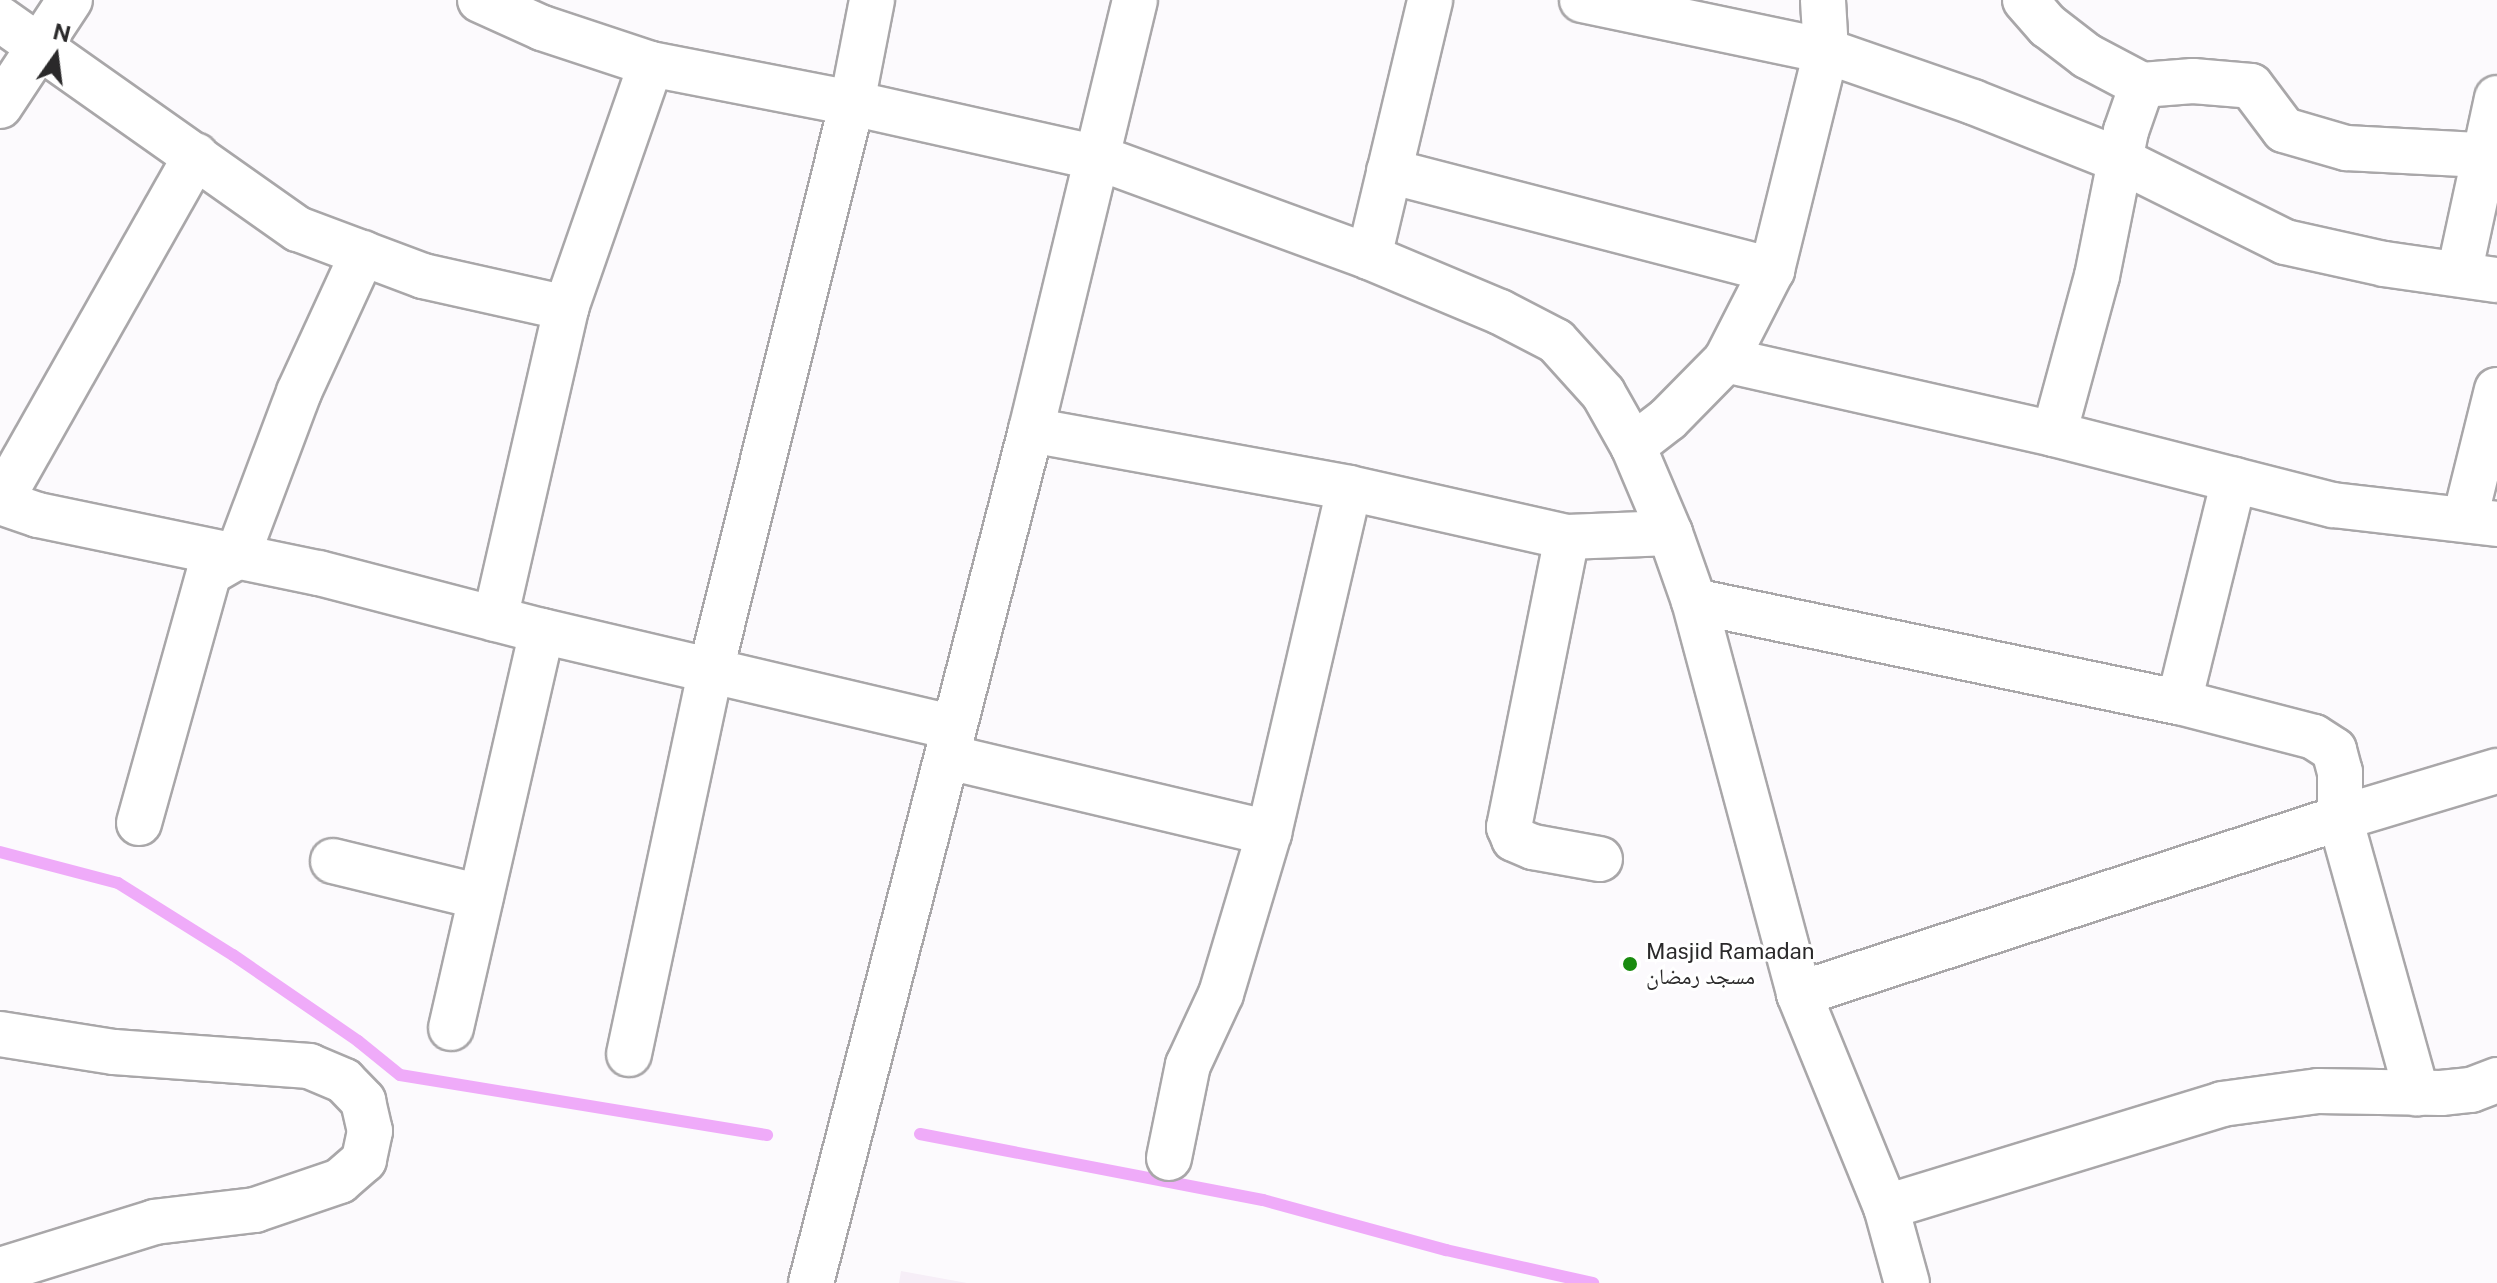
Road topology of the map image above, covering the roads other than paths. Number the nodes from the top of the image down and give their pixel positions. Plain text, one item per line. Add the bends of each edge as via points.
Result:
1 (70, 0) edge
2 (480, 0) edge
3 (872, 0) edge
4 (1135, 0) edge
5 (1430, 0) edge
6 (1582, 0) edge
7 (1823, 0) edge
8 (2025, 0) edge
9 (0, 19) edge
10 (38, 47) junction
11 (1826, 51) junction
12 (651, 64) junction
13 (2142, 85) junction
14 (2497, 98) edge
15 (852, 103) junction
16 (0, 106) edge
17 (2491, 155) edge
18 (196, 156) junction
19 (1099, 158) junction
20 (2122, 161) junction
21 (1389, 171) junction
22 (363, 253) junction
23 (1369, 257) junction
24 (1772, 270) junction
25 (2478, 277) edge
26 (566, 308) junction
27 (1726, 360) junction
28 (2497, 390) edge
29 (1031, 430) junction
30 (2054, 434) junction
31 (1633, 446) junction
32 (2234, 480) junction
33 (1349, 488) junction
34 (0, 502) edge
35 (2481, 521) edge
36 (1670, 533) junction
37 (1567, 537) junction
38 (237, 557) junction
39 (1694, 601) junction
40 (495, 619) junction
41 (542, 631) junction
42 (711, 669) junction
43 (2179, 702) junction
44 (951, 742) junction
45 (2497, 771) edge
46 (2340, 818) junction
47 (139, 823) dead end
48 (1269, 833) junction
49 (1600, 859) dead end
50 (333, 861) dead end
51 (481, 897) junction
52 (1799, 994) junction
53 (451, 1028) dead end
54 (0, 1034) edge
55 (629, 1054) dead end
56 (2497, 1080) edge
57 (2417, 1093) junction
58 (1169, 1158) dead end
59 (1886, 1207) junction
60 (0, 1270) edge
61 (811, 1283) edge
62 (1907, 1283) edge

1 - 10 street
2 - 12 street via 542,28
3 - 15 street
4 - 19 street
5 - 21 street
6 - 11 street
7 - 11 street
8 - 13 street via 2087,56
9 - 10 street
10 - 16 street
10 - 18 street
11 - 20 street
11 - 24 street
12 - 15 street
12 - 26 street
13 - 17 street via 2193,81 2251,86 2284,130 2346,148
13 - 20 street
14 - 17 street
15 - 19 street
15 - 42 street
17 - 25 street
18 - 22 street via 298,229
18 - 34 street
19 - 23 street
19 - 29 street
20 - 25 street via 2285,242
20 - 30 street
21 - 23 street
21 - 24 street
22 - 26 street via 423,276
22 - 38 street via 299,392
23 - 31 street via 1556,341 1603,393
24 - 27 street
26 - 40 street
27 - 30 street
27 - 31 street
28 - 35 street
29 - 33 street
29 - 44 street
30 - 32 street
31 - 36 street
32 - 35 street via 2333,505
32 - 43 street
33 - 37 street
33 - 48 street
34 - 38 street via 38,515
36 - 37 street
36 - 39 street
37 - 49 street via 1509,827 1514,839 1533,847
38 - 40 street
38 - 47 street via 209,573
39 - 43 street
39 - 52 street
40 - 41 street
41 - 42 street
41 - 51 street
42 - 44 street
42 - 55 street
43 - 46 street via 2314,737 2334,750 2340,772
44 - 48 street
44 - 61 street
45 - 46 street
46 - 52 street
46 - 57 street
48 - 58 street via 1221,994 1188,1065
50 - 51 street
51 - 53 street
52 - 59 street
54 - 60 street via 114,1052 309,1066 344,1081 363,1101 370,1131 364,1160 340,1181 255,1210 155,1222
56 - 57 street via 2471,1090
57 - 59 street via 2318,1091 2222,1104
59 - 62 street

